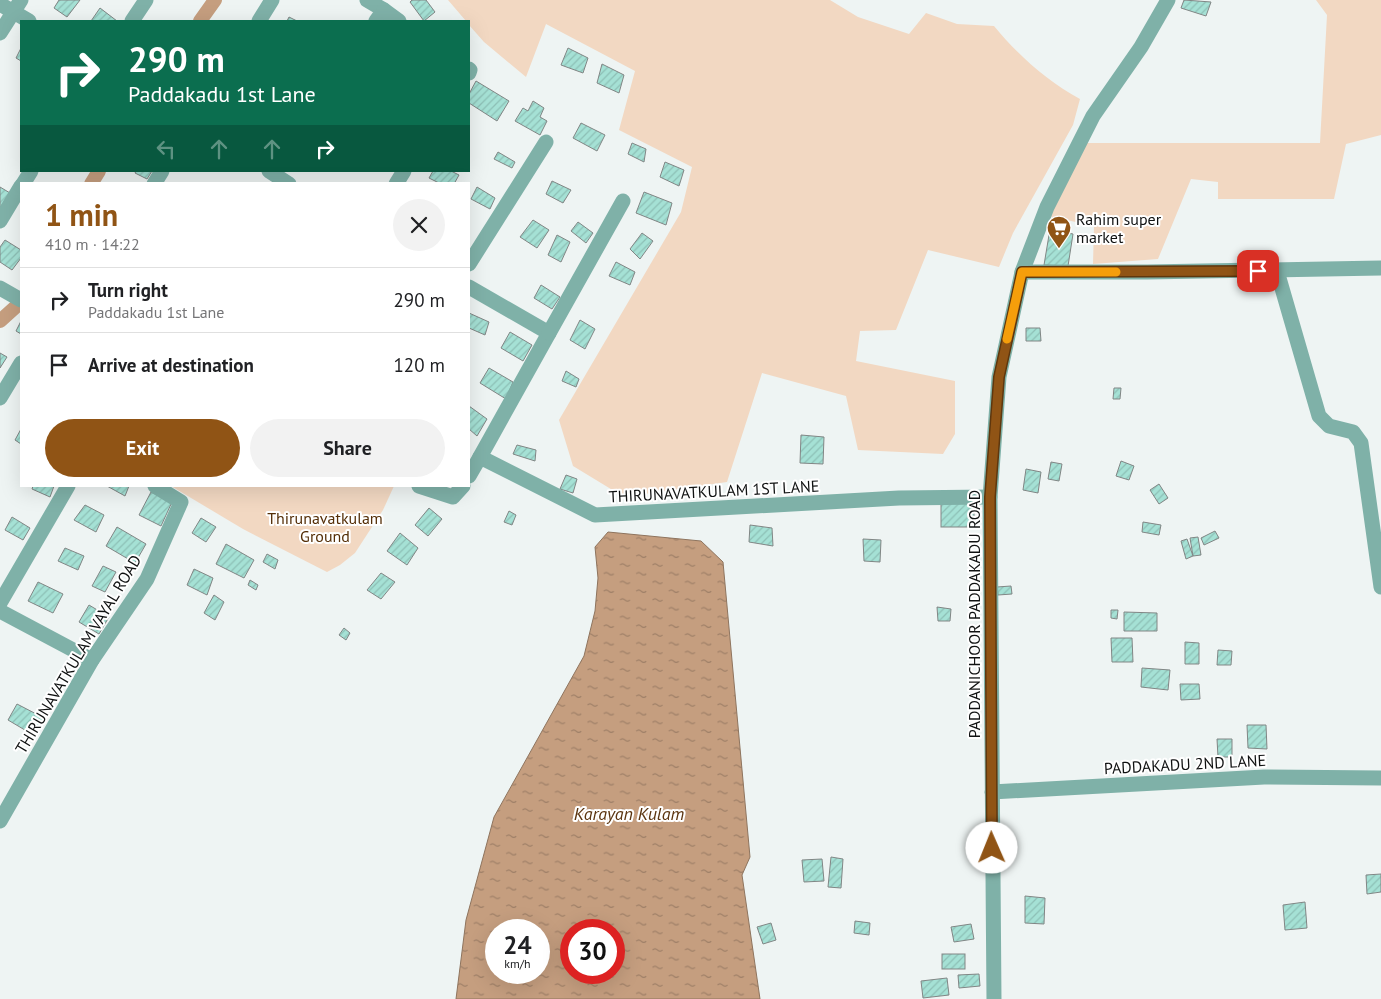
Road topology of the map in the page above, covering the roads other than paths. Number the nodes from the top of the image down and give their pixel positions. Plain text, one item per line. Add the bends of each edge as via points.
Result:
1 (146, 0) edge
2 (272, 0) edge
3 (367, 0) edge
4 (1168, 0) edge
5 (0, 4) edge
6 (17, 6) edge
7 (380, 16) edge
8 (28, 20) edge
9 (133, 20) edge
10 (260, 20) edge
11 (395, 20) edge
12 (0, 33) edge
13 (546, 142) dead end
14 (273, 175) edge
15 (285, 182) edge
16 (20, 188) edge
17 (624, 201) dead end
18 (0, 221) edge
19 (470, 262) edge
20 (1381, 268) edge
21 (1277, 270) junction
22 (1022, 272) junction
23 (0, 288) edge
24 (470, 288) edge
25 (20, 299) edge
26 (549, 333) junction
27 (20, 364) edge
28 (0, 398) edge
29 (480, 457) junction
30 (470, 474) edge
31 (67, 487) edge
32 (157, 487) edge
33 (422, 487) edge
34 (462, 487) edge
35 (990, 497) junction
36 (1381, 587) edge
37 (0, 603) edge
38 (0, 610) edge
39 (92, 660) junction
40 (1381, 778) edge
41 (992, 792) junction
42 (0, 821) edge
43 (994, 999) edge

1 - 9 street
2 - 10 street
3 - 7 street
4 - 22 street, PADDANICHOOR PADDAKADU ROAD via 1141,47 1093,116 1047,207
5 - 6 street
6 - 8 street
6 - 12 street
7 - 11 street
13 - 19 street
14 - 15 street
16 - 18 street
17 - 26 street
20 - 21 street
21 - 22 street
21 - 36 street via 1319,416 1330,426 1353,432 1361,444
22 - 35 street, PADDANICHOOR PADDAKADU ROAD via 999,377
23 - 25 street
24 - 26 street
26 - 29 street
27 - 28 street
29 - 30 street
29 - 35 street, THIRUNAVATKULAM 1ST LANE via 595,515 898,498
31 - 37 street
32 - 39 street, THIRUNAVATKULAM VAYAL ROAD via 181,502 147,579
33 - 34 street via 453,497
35 - 41 street, PADDANICHOOR PADDAKADU ROAD
38 - 39 street
39 - 42 street, THIRUNAVATKULAM VAYAL ROAD
40 - 41 street, PADDAKADU 2ND LANE via 1264,777
41 - 43 street, PADDANICHOOR PADDAKADU ROAD

